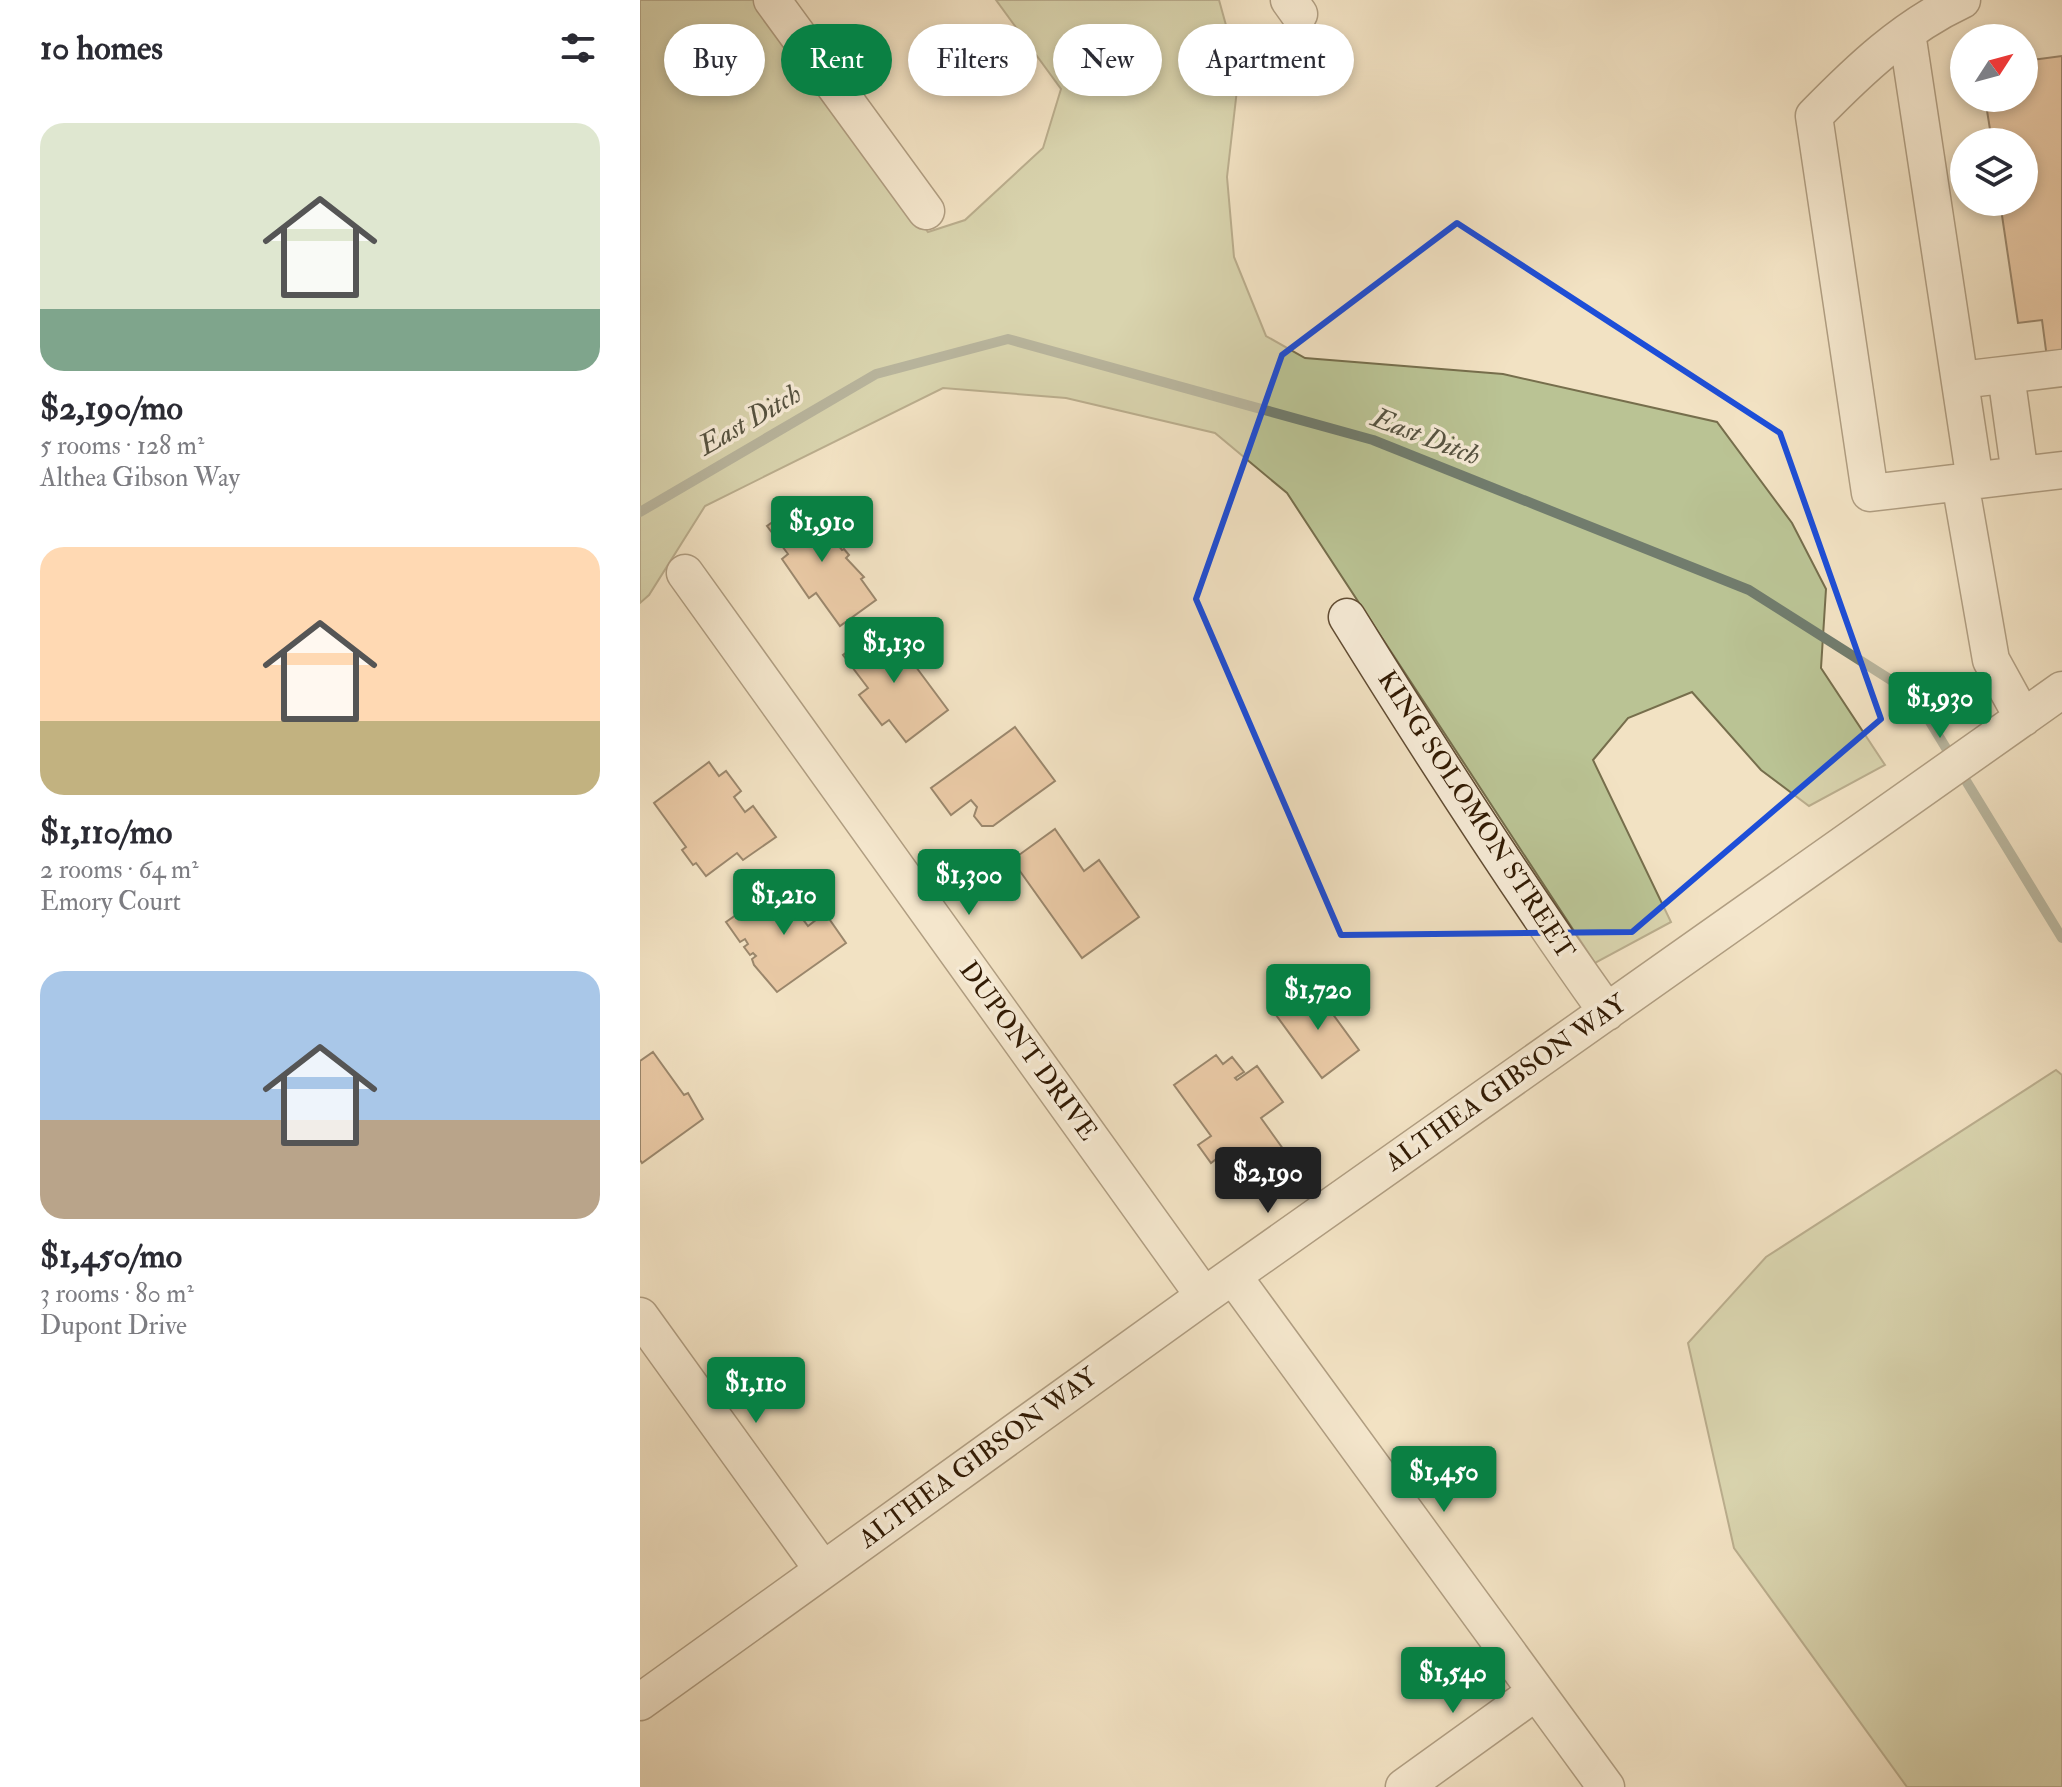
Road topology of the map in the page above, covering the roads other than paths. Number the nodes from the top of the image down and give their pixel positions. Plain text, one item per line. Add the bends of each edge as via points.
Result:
1 (772, 0) edge
2 (1962, 0) edge
3 (1907, 33) junction
4 (926, 211) dead end
5 (2062, 368) edge
6 (2006, 375) junction
7 (1960, 380) junction
8 (2062, 470) edge
9 (2020, 475) junction
10 (1968, 481) junction
11 (685, 573) dead end
12 (1347, 617) dead end
13 (2062, 690) edge
14 (2023, 718) junction
15 (1607, 1012) junction
16 (1233, 1276) junction
17 (1204, 1296) junction
18 (640, 1316) edge
19 (823, 1570) junction
20 (1536, 1692) junction
21 (640, 1702) edge
22 (1404, 1787) edge
23 (1606, 1787) edge

1 - 4 street
2 - 3 street
3 - 7 street
3 - 10 street via 1866,63 1814,116 1870,493
5 - 6 street
6 - 7 street
6 - 9 street
7 - 10 street
8 - 9 street
9 - 10 street
10 - 14 street via 1991,660
11 - 17 street, DUPONT DRIVE
12 - 15 street, KING SOLOMON STREET
13 - 14 street, ALTHEA GIBSON WAY
14 - 15 street, ALTHEA GIBSON WAY
15 - 16 street, ALTHEA GIBSON WAY
16 - 17 street, ALTHEA GIBSON WAY
16 - 20 street
17 - 19 street, ALTHEA GIBSON WAY
18 - 19 street
19 - 21 street, ALTHEA GIBSON WAY
20 - 22 street
20 - 23 street

